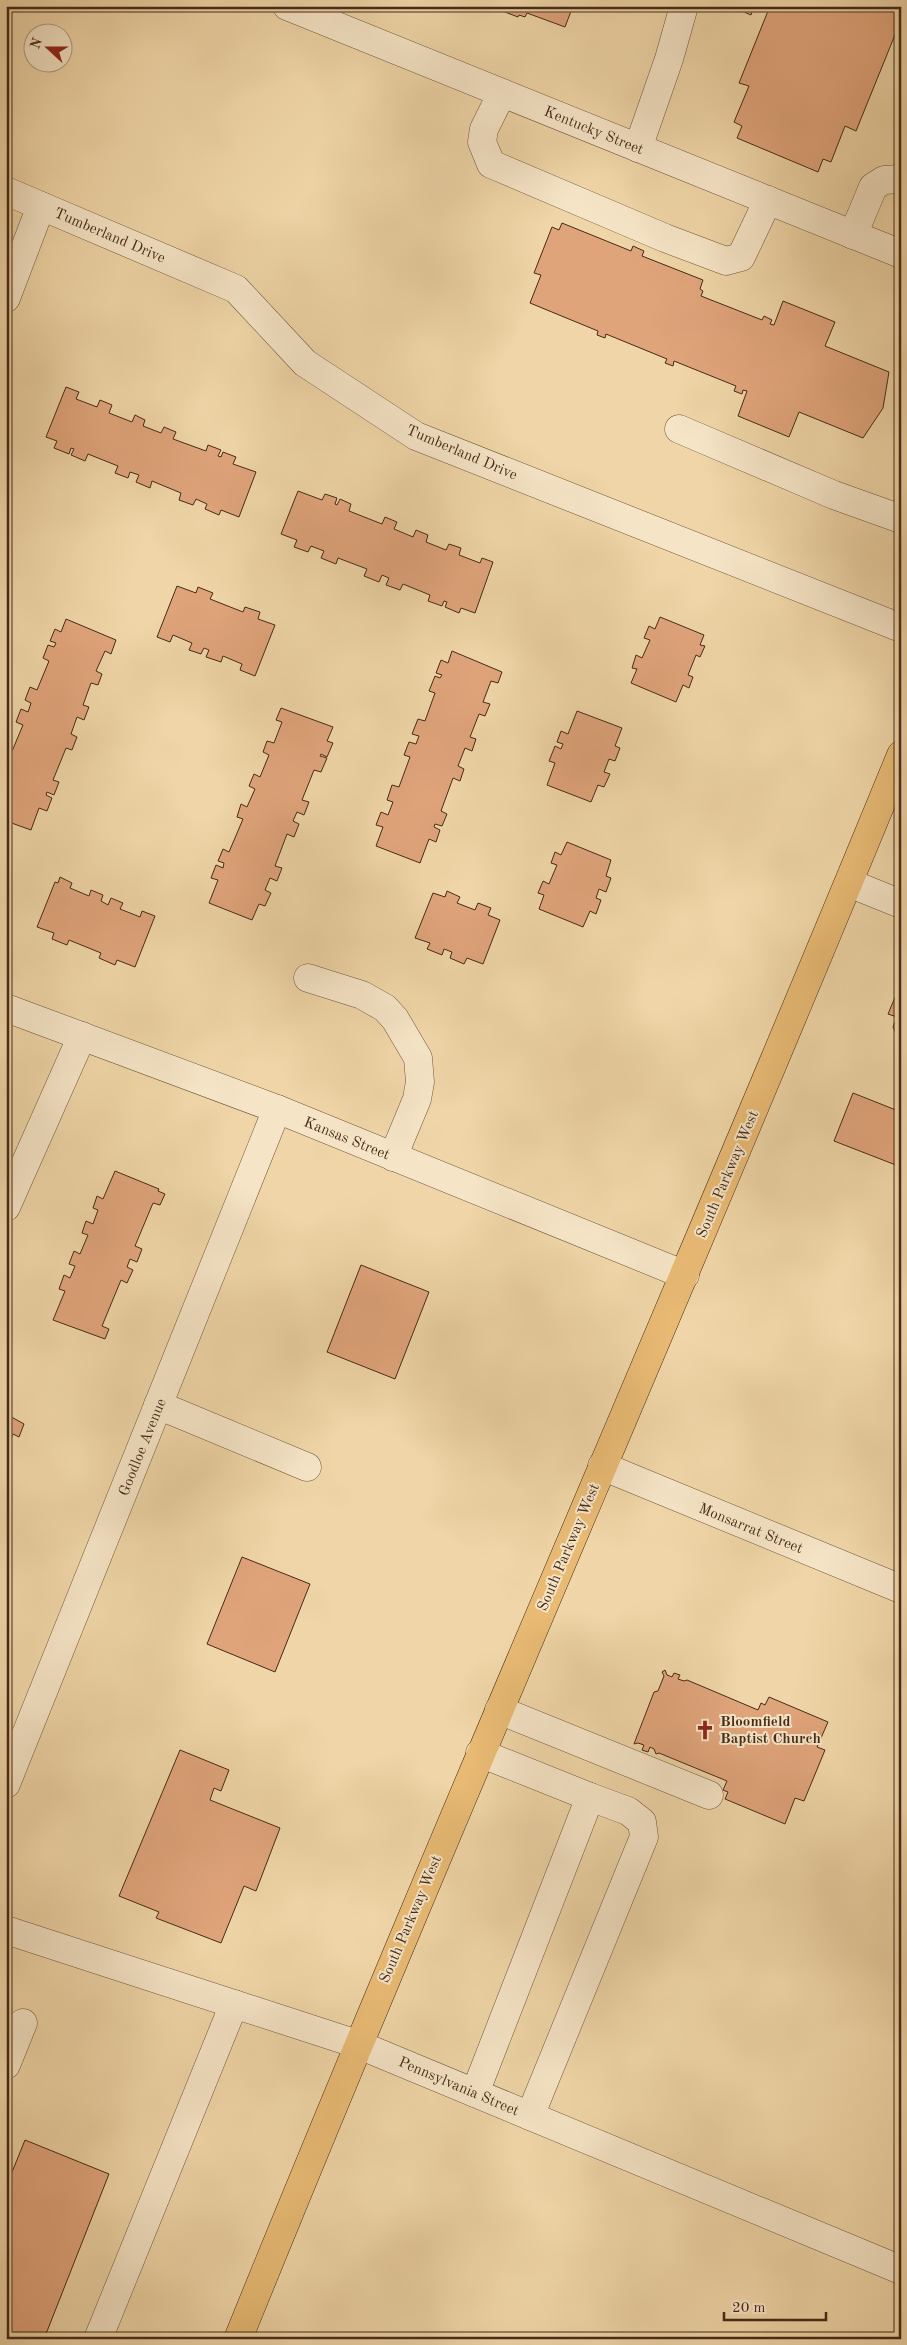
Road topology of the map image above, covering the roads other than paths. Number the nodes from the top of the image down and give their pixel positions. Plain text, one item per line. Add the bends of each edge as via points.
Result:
1 (287, 6) edge
2 (684, 6) edge
3 (502, 93) junction
4 (638, 148) junction
5 (901, 178) edge
6 (6, 191) edge
7 (768, 200) junction
8 (41, 206) junction
9 (853, 235) junction
10 (901, 254) edge
11 (6, 298) edge
12 (679, 429) dead end
13 (901, 519) edge
14 (901, 628) edge
15 (901, 755) edge
16 (849, 883) junction
17 (901, 904) edge
18 (308, 978) dead end
19 (6, 1008) edge
20 (82, 1036) junction
21 (277, 1109) junction
22 (393, 1157) junction
23 (6, 1207) edge
24 (685, 1275) junction
25 (158, 1405) junction
26 (602, 1466) junction
27 (307, 1467) dead end
28 (901, 1589) edge
29 (499, 1710) junction
30 (480, 1753) junction
31 (6, 1784) edge
32 (709, 1795) dead end
33 (590, 1796) junction
34 (6, 1930) edge
35 (234, 2004) junction
36 (22, 2023) dead end
37 (357, 2044) junction
38 (6, 2065) edge
39 (475, 2093) junction
40 (530, 2116) junction
41 (901, 2270) edge
42 (98, 2339) edge
43 (238, 2339) edge

1 - 3 street, Kentucky Street
2 - 4 street
3 - 4 street, Kentucky Street
3 - 7 street via 484,129 482,142 491,164 665,238 726,260 741,257
4 - 7 street, Kentucky Street
5 - 9 street via 884,180 874,187
6 - 8 street, Tumberland Drive
7 - 9 street, Kentucky Street
8 - 11 street
8 - 14 street, Tumberland Drive via 236,289 305,363 416,436
9 - 10 street, Kentucky Street
12 - 13 street
15 - 16 main road, South Parkway West
16 - 17 street
16 - 24 main road, South Parkway West
18 - 22 street via 362,995 385,1008 418,1058 420,1082 417,1099
19 - 20 street, Kansas Street
20 - 21 street, Kansas Street
20 - 23 street
21 - 22 street, Kansas Street
21 - 25 street, Goodloe Avenue
22 - 24 street, Kansas Street
24 - 26 main road, South Parkway West
25 - 27 street
25 - 31 street, Goodloe Avenue
26 - 28 street, Monsarrat Street
26 - 29 main road, South Parkway West
29 - 30 main road, South Parkway West
29 - 32 street
30 - 33 street
30 - 37 main road, South Parkway West
33 - 39 street
33 - 40 street via 628,1811 642,1822 644,1837
34 - 35 street, Pennsylvania Street
35 - 37 street, Pennsylvania Street
35 - 42 street
36 - 38 street
37 - 39 street, Pennsylvania Street
37 - 43 main road, South Parkway West
39 - 40 street, Pennsylvania Street
40 - 41 street, Pennsylvania Street

